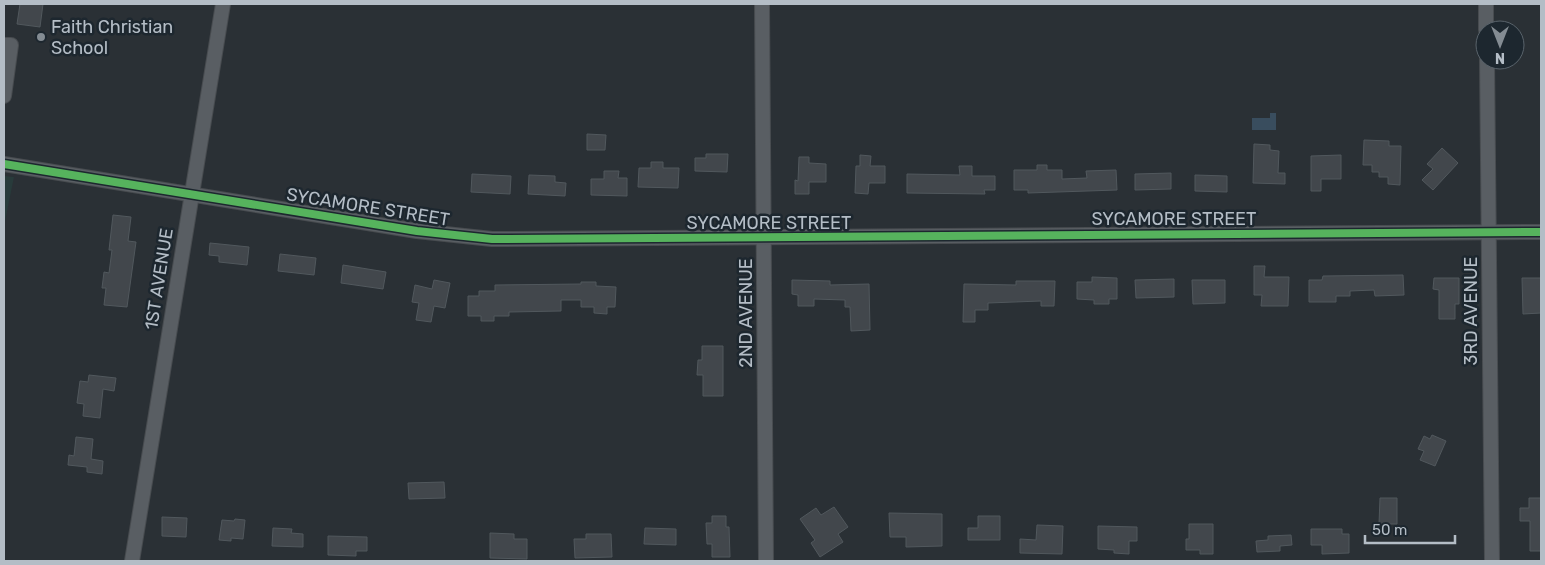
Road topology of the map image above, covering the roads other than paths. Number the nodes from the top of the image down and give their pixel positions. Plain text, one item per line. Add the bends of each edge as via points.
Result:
1 (223, 4) edge
2 (762, 4) edge
3 (1486, 4) edge
4 (1486, 20) edge
5 (7, 45) edge
6 (1487, 70) edge
7 (4, 96) edge
8 (4, 164) edge
9 (192, 195) junction
10 (1489, 232) junction
11 (1541, 232) edge
12 (764, 238) junction
13 (132, 561) edge
14 (766, 561) edge
15 (1492, 561) edge

1 - 9 street, 1ST AVENUE
2 - 12 street, 2ND AVENUE
3 - 4 street
5 - 7 street
6 - 10 street, 3RD AVENUE
8 - 9 street, SYCAMORE STREET
9 - 12 street, SYCAMORE STREET via 469,237
9 - 13 street, 1ST AVENUE
10 - 11 street, SYCAMORE STREET
10 - 12 street, SYCAMORE STREET
10 - 15 street, 3RD AVENUE
12 - 14 street, 2ND AVENUE

